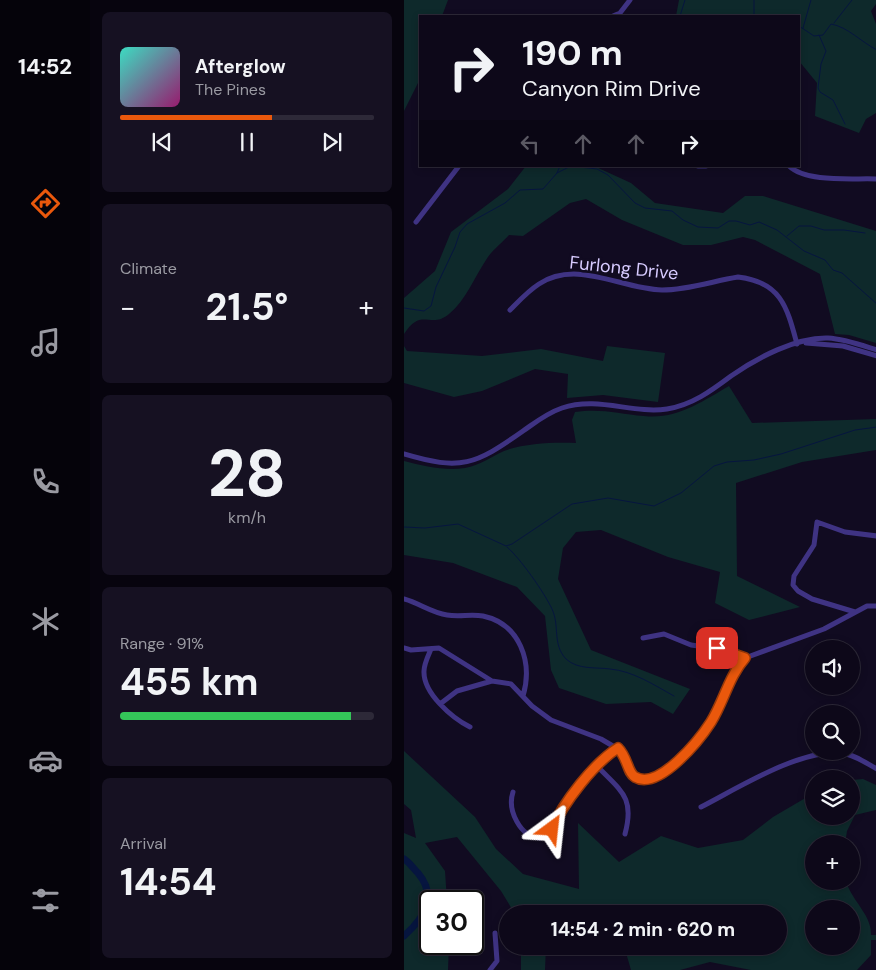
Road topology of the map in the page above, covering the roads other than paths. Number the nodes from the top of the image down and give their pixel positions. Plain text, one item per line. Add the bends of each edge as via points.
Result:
1 (630, 0) edge
2 (615, 15) edge
3 (458, 167) edge
4 (790, 167) edge
5 (876, 179) edge
6 (416, 222) dead end
7 (510, 310) dead end
8 (800, 343) junction
9 (841, 343) junction
10 (876, 350) edge
11 (876, 356) edge
12 (404, 454) edge
13 (876, 536) edge
14 (404, 599) edge
15 (876, 606) edge
16 (854, 612) junction
17 (643, 638) dead end
18 (404, 648) edge
19 (431, 649) junction
20 (745, 658) junction
21 (492, 681) junction
22 (523, 696) junction
23 (440, 704) junction
24 (470, 727) dead end
25 (618, 748) junction
26 (597, 766) junction
27 (876, 769) edge
28 (512, 792) dead end
29 (701, 807) dead end
30 (625, 834) dead end
31 (495, 933) dead end
32 (490, 970) edge

1 - 2 street
3 - 6 street
4 - 5 street via 809,176
7 - 8 street, Furlong Drive via 539,284 552,277 569,274 592,275 662,290 746,278 762,282 780,298
8 - 9 street via 820,338
8 - 12 street via 759,358 707,393 682,405 651,410 598,403 567,407 544,416 494,452 470,462 445,464
9 - 10 street
9 - 11 street
13 - 16 street via 845,532 817,522 814,545 794,576 794,586 798,591 812,599
14 - 22 street via 448,616 491,618 514,634 523,651 526,680
15 - 16 street via 866,606
16 - 20 street via 824,629
17 - 20 street via 664,634 691,645 727,650
18 - 19 street
19 - 21 street via 443,650
19 - 23 street via 425,665 425,677
20 - 25 street via 738,665 711,721 676,764 649,779 637,778 632,775 625,754
21 - 22 street via 511,684
21 - 23 street via 457,691
22 - 25 street via 551,720
23 - 24 street via 459,722
25 - 26 street
26 - 28 street via 550,832 540,838 528,834 515,818 510,800
26 - 30 street via 625,795 629,818
27 - 29 street via 841,753 803,758
31 - 32 street via 497,961

